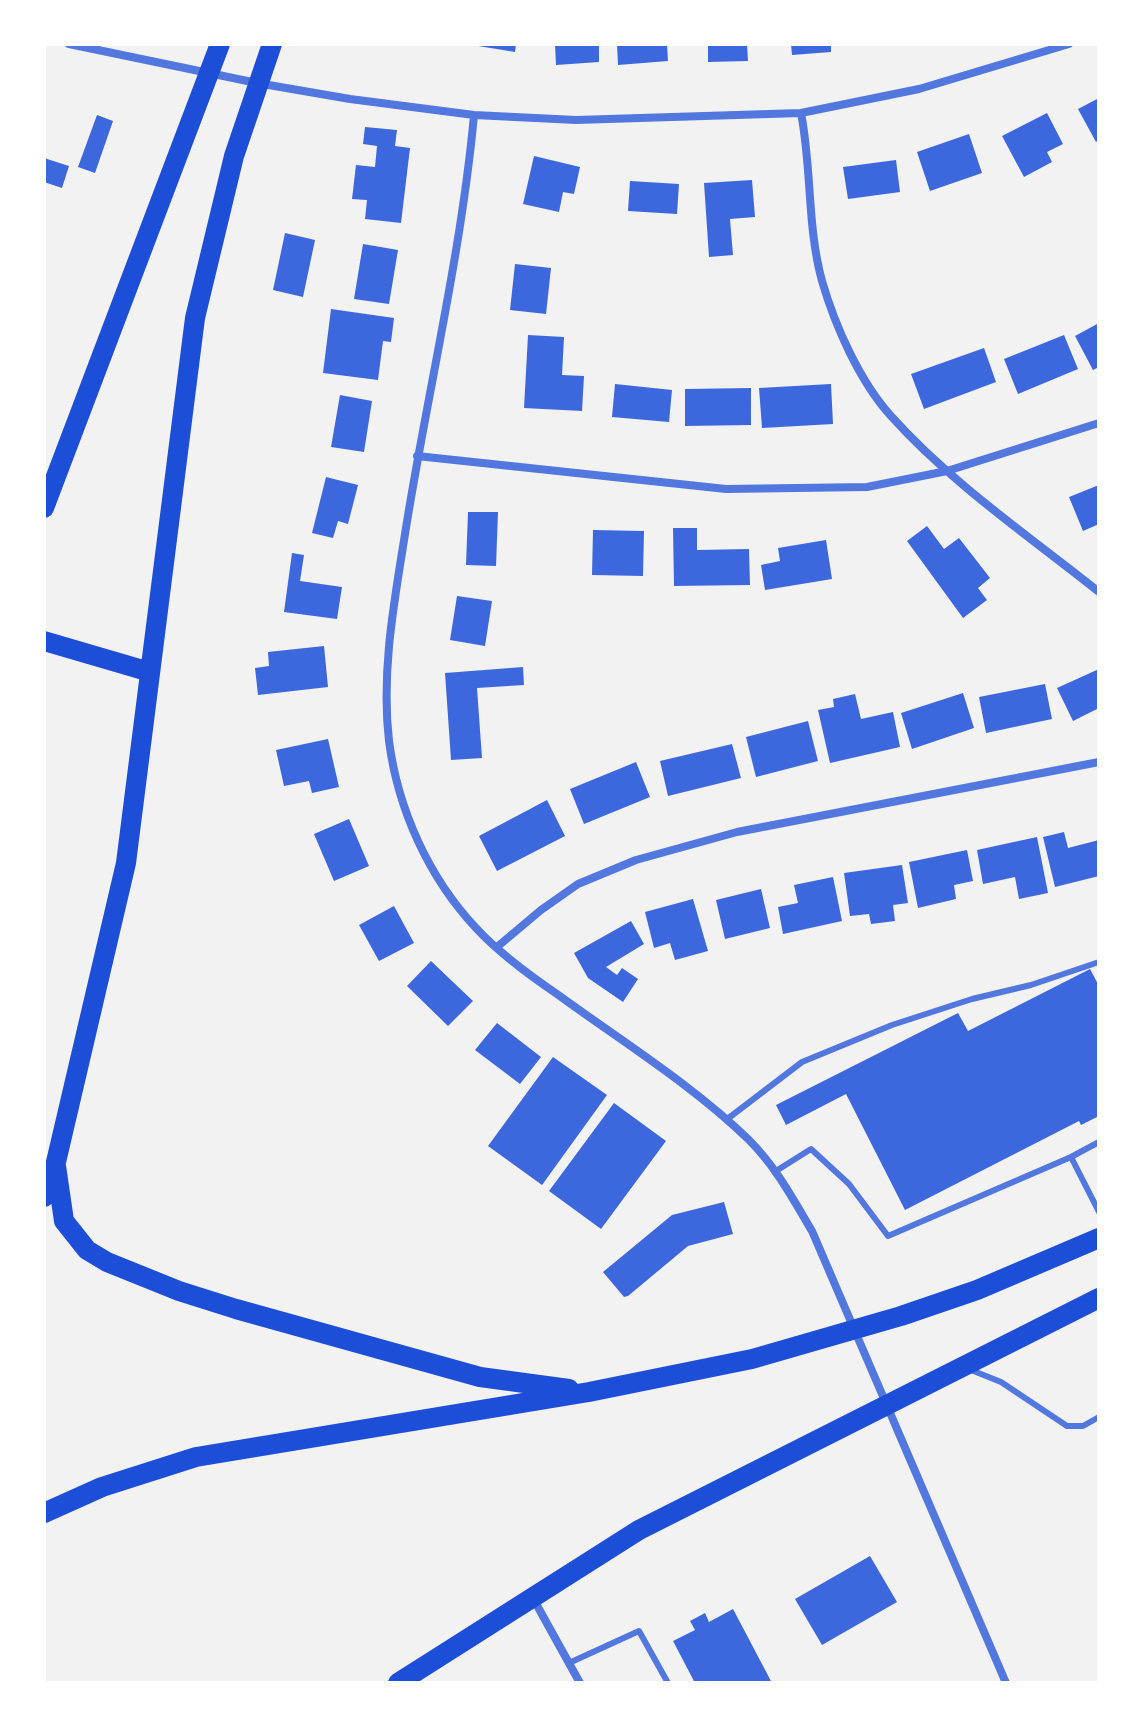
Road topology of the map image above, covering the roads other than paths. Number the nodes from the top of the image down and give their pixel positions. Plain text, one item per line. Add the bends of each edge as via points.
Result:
1 (69, 44) edge
2 (220, 44) edge
3 (272, 44) edge
4 (1069, 44) edge
5 (210, 73) junction
6 (257, 83) junction
7 (801, 113) junction
8 (474, 115) junction
9 (1099, 423) edge
10 (417, 456) junction
11 (947, 471) junction
12 (44, 508) edge
13 (1099, 592) edge
14 (44, 641) edge
15 (150, 672) junction
16 (1099, 762) edge
17 (497, 947) junction
18 (1099, 962) edge
19 (726, 1120) junction
20 (1099, 1142) edge
21 (1071, 1157) junction
22 (56, 1162) junction
23 (776, 1171) junction
24 (44, 1197) edge
25 (1099, 1212) edge
26 (1099, 1238) edge
27 (1099, 1299) edge
28 (853, 1329) junction
29 (963, 1367) junction
30 (589, 1392) junction
31 (886, 1406) junction
32 (1099, 1417) edge
33 (44, 1513) edge
34 (532, 1597) junction
35 (569, 1663) junction
36 (420, 1677) edge
37 (398, 1683) edge
38 (580, 1683) edge
39 (668, 1683) edge
40 (1006, 1683) edge

1 - 5 street
2 - 5 main road
3 - 6 main road
4 - 7 street via 919,89
5 - 6 street
5 - 12 main road
6 - 8 street
6 - 15 main road via 195,318
7 - 8 street via 576,120
7 - 11 street via 822,281 850,352 890,415
8 - 10 street via 468,181
9 - 11 street
10 - 11 street via 726,489 867,487
10 - 17 street via 390,630 390,744 414,834 434,873 476,929
11 - 13 street
14 - 15 main road
15 - 22 main road via 126,863
16 - 17 street via 737,832 636,860 578,884
17 - 19 street
18 - 19 lane via 892,1025 802,1062
19 - 23 street
20 - 21 lane
21 - 23 lane via 888,1236 849,1184 811,1149
21 - 25 lane
22 - 24 main road
22 - 30 main road via 64,1221 87,1250 107,1262 236,1309 480,1377
23 - 28 street via 812,1231
26 - 28 main road via 977,1290
27 - 29 main road
28 - 30 main road via 752,1359
28 - 31 street
29 - 31 main road
29 - 32 lane via 1001,1382 1067,1426 1083,1426
30 - 33 main road via 196,1457 102,1487
31 - 34 main road via 639,1530
31 - 40 street
34 - 35 street
34 - 36 main road
35 - 38 street
35 - 39 lane via 639,1631
36 - 37 main road

